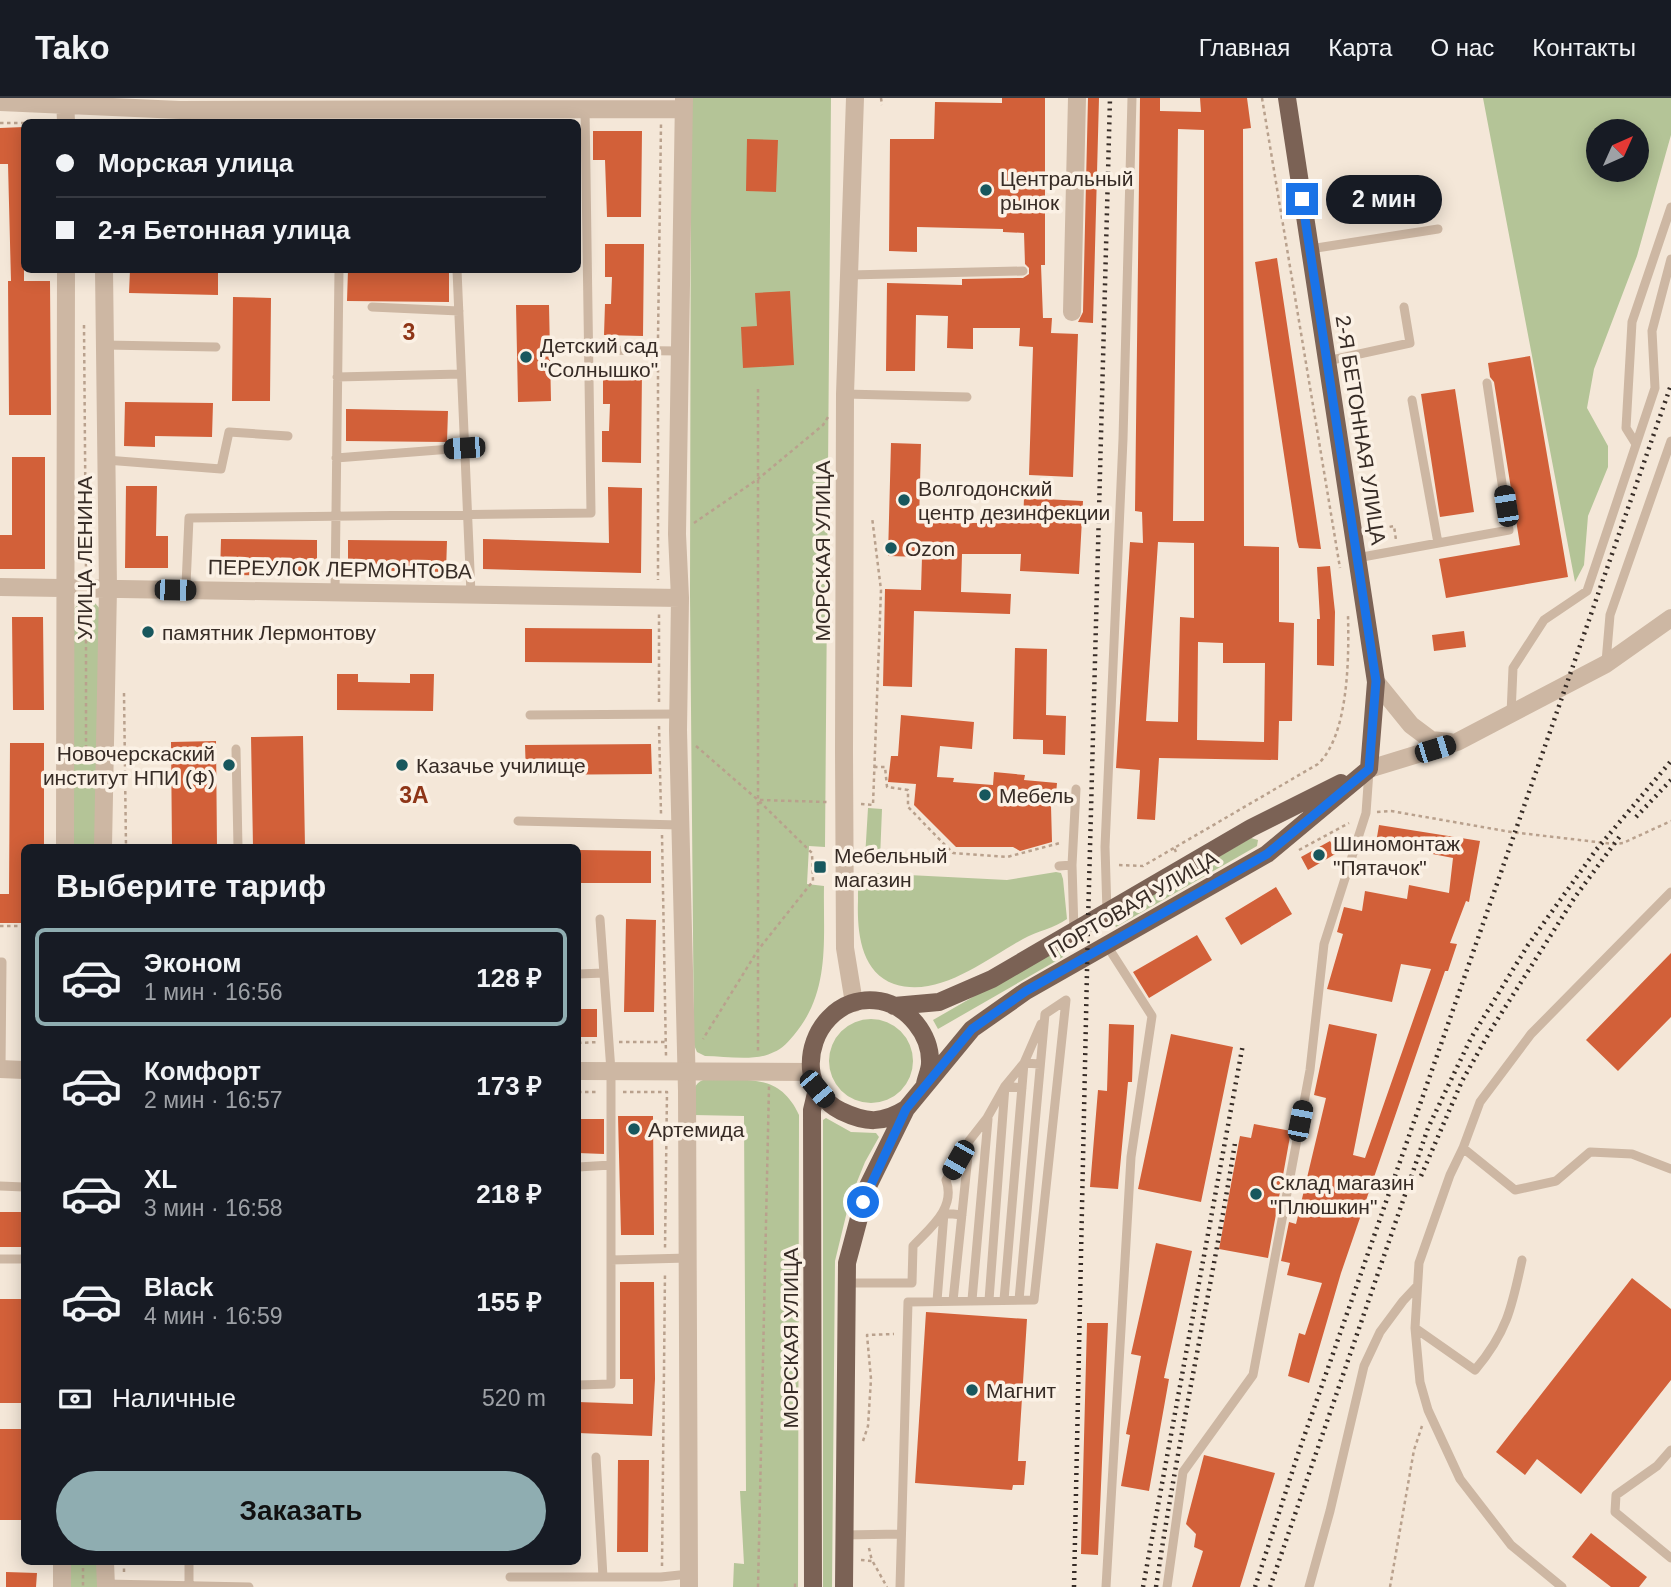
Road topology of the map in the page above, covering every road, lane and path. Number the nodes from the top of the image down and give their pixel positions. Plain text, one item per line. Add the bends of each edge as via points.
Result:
1 (855, 98) edge
2 (881, 98) edge
3 (1077, 98) edge
4 (1132, 98) edge
5 (1262, 98) edge
6 (1287, 98) edge
7 (0, 102) edge
8 (409, 104) edge
9 (684, 104) edge
10 (882, 104) dead end
11 (66, 108) edge
12 (102, 109) edge
13 (585, 109) junction
14 (0, 123) edge
15 (21, 123) edge
16 (582, 182) edge
17 (1671, 207) edge
18 (1438, 229) dead end
19 (1310, 249) junction
20 (1671, 259) edge
21 (1023, 271) dead end
22 (66, 273) edge
23 (104, 273) edge
24 (339, 273) edge
25 (457, 273) edge
26 (849, 275) junction
27 (372, 307) dead end
28 (1404, 307) dead end
29 (459, 311) junction
30 (1072, 312) dead end
31 (84, 324) dead end
32 (104, 345) junction
33 (216, 347) dead end
34 (589, 351) junction
35 (680, 351) junction
36 (1327, 361) junction
37 (461, 374) junction
38 (337, 377) junction
39 (1487, 383) dead end
40 (758, 389) dead end
41 (845, 394) junction
42 (967, 397) dead end
43 (1412, 400) dead end
44 (288, 436) dead end
45 (1671, 441) edge
46 (1636, 444) junction
47 (464, 448) junction
48 (336, 458) junction
49 (106, 460) junction
50 (758, 479) junction
51 (467, 515) junction
52 (336, 517) junction
53 (1353, 533) junction
54 (677, 534) junction
55 (1335, 537) junction
56 (1438, 543) junction
57 (1398, 551) junction
58 (1357, 558) junction
59 (1341, 574) dead end
60 (186, 585) dead end
61 (0, 587) edge
62 (67, 588) junction
63 (86, 588) junction
64 (108, 589) junction
65 (335, 592) junction
66 (471, 594) junction
67 (680, 598) junction
68 (1348, 612) dead end
69 (1671, 618) edge
70 (1606, 664) junction
71 (1376, 681) junction
72 (1511, 714) junction
73 (530, 715) dead end
74 (678, 722) junction
75 (659, 729) dead end
76 (1457, 742) junction
77 (236, 749) dead end
78 (86, 765) dead end
79 (874, 767) dead end
80 (1369, 769) junction
81 (1076, 789) dead end
82 (758, 800) junction
83 (1366, 813) junction
84 (518, 821) dead end
85 (1671, 821) edge
86 (680, 825) junction
87 (1251, 828) junction
88 (65, 844) edge
89 (103, 844) edge
90 (238, 844) edge
91 (1174, 848) junction
92 (1298, 851) dead end
93 (1267, 854) junction
94 (1106, 864) junction
95 (1072, 865) junction
96 (1059, 866) dead end
97 (1186, 867) junction
98 (1671, 892) edge
99 (1107, 914) junction
100 (600, 919) dead end
101 (0, 926) edge
102 (21, 926) edge
103 (1074, 933) junction
104 (1106, 944) junction
105 (758, 950) junction
106 (0, 962) edge
107 (604, 973) junction
108 (581, 974) edge
109 (854, 1003) junction
110 (894, 1006) junction
111 (1045, 1014) junction
112 (609, 1042) junction
113 (684, 1042) junction
114 (581, 1043) edge
115 (758, 1057) dead end
116 (1024, 1063) junction
117 (1040, 1064) junction
118 (1, 1069) edge
119 (21, 1070) edge
120 (686, 1070) junction
121 (581, 1071) edge
122 (611, 1071) junction
123 (814, 1080) junction
124 (769, 1083) dead end
125 (925, 1084) junction
126 (1005, 1086) junction
127 (1022, 1088) junction
128 (581, 1092) edge
129 (611, 1092) junction
130 (906, 1109) junction
131 (987, 1118) junction
132 (1002, 1121) junction
133 (969, 1141) junction
134 (985, 1141) junction
135 (1463, 1148) junction
136 (611, 1165) junction
137 (581, 1167) edge
138 (1671, 1169) edge
139 (0, 1186) edge
140 (21, 1187) edge
141 (944, 1213) junction
142 (962, 1214) junction
143 (688, 1258) junction
144 (0, 1259) edge
145 (21, 1259) edge
146 (1522, 1259) dead end
147 (611, 1260) junction
148 (665, 1260) junction
149 (846, 1283) junction
150 (1418, 1286) junction
151 (972, 1300) junction
152 (989, 1300) junction
153 (1004, 1300) junction
154 (1019, 1300) junction
155 (937, 1301) junction
156 (954, 1301) junction
157 (1415, 1328) junction
158 (581, 1385) edge
159 (1428, 1410) junction
160 (1671, 1450) edge
161 (596, 1457) dead end
162 (901, 1534) junction
163 (844, 1535) junction
164 (1671, 1558) edge
165 (873, 1561) dead end
166 (62, 1565) edge
167 (83, 1565) edge
168 (105, 1565) edge
169 (189, 1565) edge
170 (510, 1577) dead end
171 (603, 1577) junction
172 (661, 1577) junction
173 (689, 1581) edge
174 (106, 1586) edge
175 (189, 1586) edge
176 (62, 1587) edge
177 (83, 1587) edge
178 (250, 1587) edge
179 (758, 1587) edge
180 (813, 1587) edge
181 (844, 1587) edge
182 (887, 1587) edge
183 (900, 1587) edge
184 (1107, 1587) edge
185 (1167, 1587) edge
186 (1309, 1587) edge
187 (1390, 1587) edge
188 (1562, 1587) edge

1 - 26 street, МОРСКАЯ УЛИЦА
2 - 10 path
3 - 30 street
4 - 94 lane
5 - 55 path
6 - 19 main road, 2-Я БЕТОННАЯ УЛИЦА
7 - 11 street
8 - 12 street via 341,115 180,115
8 - 13 street
9 - 13 street
9 - 35 street
11 - 12 street
13 - 16 lane
14 - 15 path
16 - 34 lane
17 - 46 lane via 1632,322 1626,428
18 - 19 lane
19 - 36 main road, 2-Я БЕТОННАЯ УЛИЦА
20 - 46 lane via 1652,331 1655,388
21 - 26 lane
22 - 62 street, УЛИЦА ЛЕНИНА
23 - 32 street, УЛИЦА ЛЕНИНА
24 - 38 lane
25 - 29 lane
26 - 41 street, МОРСКАЯ УЛИЦА
27 - 29 lane
28 - 36 lane via 1410,343
29 - 37 lane
31 - 63 path
32 - 33 lane
32 - 49 street, УЛИЦА ЛЕНИНА
34 - 35 lane
34 - 51 lane via 591,513
35 - 54 street
36 - 53 main road, 2-Я БЕТОННАЯ УЛИЦА
37 - 38 lane
37 - 47 lane
38 - 48 lane
39 - 56 lane via 1509,530
40 - 50 path
41 - 42 lane
41 - 50 path via 823,425
41 - 109 street, МОРСКАЯ УЛИЦА via 845,948
43 - 56 lane
44 - 49 lane via 229,432 221,469
45 - 70 lane via 1610,615
46 - 72 lane via 1587,591 1544,620 1513,668
47 - 48 lane
47 - 51 lane
48 - 52 lane
49 - 64 street, УЛИЦА ЛЕНИНА
50 - 54 path
50 - 82 path
51 - 52 lane
51 - 66 lane
52 - 60 lane via 189,518
52 - 65 lane
53 - 55 path
53 - 57 path via 1394,526
53 - 58 main road, 2-Я БЕТОННАЯ УЛИЦА
54 - 67 street
55 - 59 path
56 - 57 lane
57 - 58 lane
58 - 71 main road, 2-Я БЕТОННАЯ УЛИЦА
61 - 62 street, ПЕРЕУЛОК ЛЕРМОНТОВА
62 - 63 street, ПЕРЕУЛОК ЛЕРМОНТОВА
62 - 88 street, УЛИЦА ЛЕНИНА
63 - 64 street, ПЕРЕУЛОК ЛЕРМОНТОВА
63 - 78 path
64 - 65 street, ПЕРЕУЛОК ЛЕРМОНТОВА
64 - 89 street, УЛИЦА ЛЕНИНА
65 - 66 street, ПЕРЕУЛОК ЛЕРМОНТОВА
66 - 67 street, ПЕРЕУЛОК ЛЕРМОНТОВА
67 - 74 street
68 - 91 path via 1349,665 1327,755
69 - 70 street, ПОРТОВАЯ УЛИЦА
70 - 72 street, ПОРТОВАЯ УЛИЦА
71 - 76 street via 1411,725 1431,740
71 - 80 main road, 2-Я БЕТОННАЯ УЛИЦА
72 - 76 street, ПОРТОВАЯ УЛИЦА
73 - 74 lane
74 - 75 path
74 - 82 path
74 - 86 street
76 - 80 street, ПОРТОВАЯ УЛИЦА
77 - 90 lane
79 - 95 path via 885,767 887,788 908,790 908,807 953,853 1007,857 1060,843
80 - 83 lane
80 - 87 main road, ПОРТОВАЯ УЛИЦА
80 - 93 main road, ПОРТОВАЯ УЛИЦА
81 - 95 lane
82 - 105 path
82 - 105 path via 812,853 813,881
83 - 85 path via 1391,811 1615,844
83 - 92 path
83 - 185 lane via 1324,944 1310,1070 1253,1375 1183,1472
84 - 86 lane
86 - 113 street
87 - 93 main road via 1268,841
87 - 97 main road, ПОРТОВАЯ УЛИЦА
91 - 94 path via 1143,866
91 - 97 path
93 - 104 main road, ПОРТОВАЯ УЛИЦА
94 - 99 lane
95 - 96 lane
95 - 103 lane
97 - 99 main road, ПОРТОВАЯ УЛИЦА
98 - 135 lane via 1531,1034 1480,1102
99 - 103 main road, ПОРТОВАЯ УЛИЦА
100 - 107 lane
101 - 102 path
103 - 110 main road, ПОРТОВАЯ УЛИЦА via 992,979 939,1002
104 - 125 main road, ПОРТОВАЯ УЛИЦА via 972,1029
104 - 184 lane via 1152,1016 1130,1157
105 - 113 path via 703,1039
105 - 115 path
106 - 118 lane
107 - 108 lane
107 - 112 lane
109 - 110 main road via 879,1000
109 - 123 main road via 831,1015 819,1028 811,1048
110 - 125 main road via 913,1018 926,1039 930,1063
111 - 116 lane
111 - 117 lane
111 - 154 lane via 1066,1000 1034,1300
112 - 113 path
112 - 114 path
112 - 122 lane
113 - 120 street
116 - 117 lane
116 - 126 lane
116 - 127 lane
117 - 154 lane
118 - 119 street
120 - 122 street
120 - 123 street
120 - 143 street
121 - 122 street
122 - 129 lane
123 - 130 main road via 832,1107 860,1120 876,1120
123 - 180 main road, МОРСКАЯ УЛИЦА
124 - 179 path
125 - 130 main road
126 - 127 lane
126 - 131 lane
126 - 132 lane
127 - 153 lane
128 - 129 path
129 - 136 lane
129 - 148 path via 667,1092
130 - 149 main road via 867,1188
131 - 132 lane
131 - 133 lane
131 - 134 lane
132 - 152 lane
133 - 134 lane
133 - 141 lane via 946,1180 950,1191
133 - 142 lane
134 - 151 lane
135 - 138 lane via 1515,1190 1556,1181 1590,1152 1632,1154
135 - 150 lane via 1419,1263
136 - 137 lane
136 - 147 lane
139 - 140 lane
141 - 142 lane
141 - 149 lane via 914,1246 912,1283
141 - 155 lane
142 - 156 lane
143 - 148 lane
143 - 173 street
144 - 145 lane
146 - 157 lane via 1508,1317 1495,1347 1475,1370
147 - 148 lane
147 - 158 lane via 611,1384
148 - 172 path
149 - 163 main road
150 - 157 lane
150 - 186 lane via 1380,1332 1364,1366
151 - 152 lane
151 - 156 lane
152 - 153 lane
153 - 154 lane
155 - 156 lane
155 - 162 lane via 908,1302
157 - 159 lane via 1420,1382
159 - 187 path via 1414,1450
159 - 188 lane via 1460,1479 1511,1545
160 - 164 lane via 1657,1466 1616,1495 1615,1512
161 - 171 lane
162 - 163 lane
162 - 183 lane
163 - 181 main road
165 - 182 path
166 - 176 street
167 - 177 path
168 - 174 street
169 - 175 lane
170 - 171 lane
171 - 172 lane
172 - 173 lane
174 - 175 lane
175 - 178 lane

